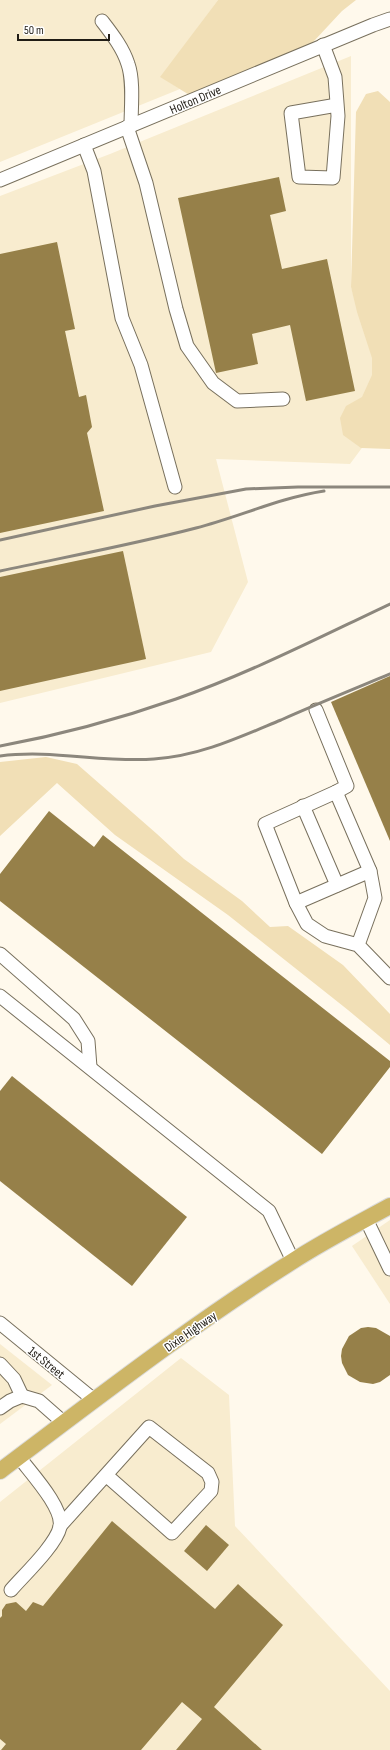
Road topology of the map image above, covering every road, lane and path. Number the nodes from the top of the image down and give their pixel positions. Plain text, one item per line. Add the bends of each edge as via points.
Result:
1 (390, 19) edge
2 (102, 21) dead end
3 (323, 45) junction
4 (337, 105) junction
5 (129, 127) junction
6 (84, 145) junction
7 (0, 168) edge
8 (6, 178) edge
9 (283, 399) dead end
10 (175, 487) dead end
11 (316, 710) dead end
12 (336, 792) junction
13 (303, 806) junction
14 (370, 871) junction
15 (337, 885) junction
16 (296, 903) junction
17 (358, 945) junction
18 (0, 954) edge
19 (390, 978) edge
20 (0, 996) edge
21 (90, 1067) junction
22 (390, 1206) edge
23 (366, 1219) junction
24 (293, 1261) junction
25 (390, 1269) edge
26 (0, 1323) edge
27 (0, 1364) edge
28 (22, 1396) junction
29 (94, 1400) junction
30 (0, 1408) edge
31 (64, 1423) junction
32 (19, 1457) junction
33 (0, 1471) edge
34 (106, 1475) junction
35 (60, 1526) junction
36 (11, 1590) dead end

1 - 3 street, Holton Drive
2 - 5 street via 114,36 128,63 131,91
3 - 4 street via 335,77
3 - 5 street, Holton Drive
4 - 4 street via 333,178 299,177 291,113
5 - 6 street, Holton Drive
5 - 9 street via 146,183 187,346 213,383 237,401
6 - 8 street, Holton Drive
6 - 10 street via 94,171 122,318 141,365
7 - 8 street
11 - 12 street via 347,786
12 - 13 street
12 - 14 street
13 - 15 street
13 - 16 street via 265,824
14 - 15 street
14 - 17 street via 375,898
15 - 16 street
16 - 17 street via 307,924 325,936
17 - 19 street
18 - 21 street via 74,1019 88,1041
20 - 21 street
21 - 24 street via 269,1211
22 - 23 main road, Dixie Highway
23 - 24 main road, Dixie Highway
23 - 25 street
24 - 29 main road, Dixie Highway
26 - 29 street, 1st Street
27 - 28 street via 14,1379
28 - 30 street
28 - 31 street via 40,1401
29 - 31 main road, Dixie Highway
31 - 32 main road, Dixie Highway
32 - 33 main road, Dixie Highway
32 - 35 street via 49,1495
34 - 34 street via 149,1427 208,1474 212,1482 211,1491 172,1533
34 - 35 street
35 - 36 street via 54,1541

